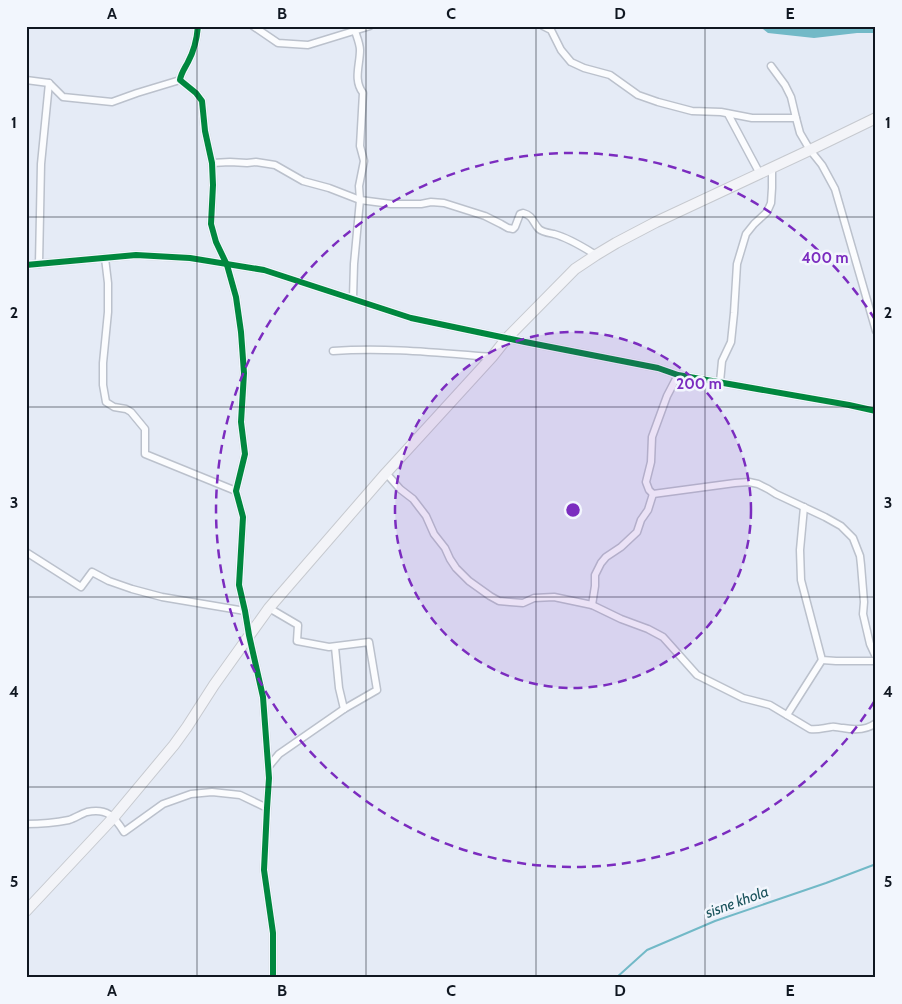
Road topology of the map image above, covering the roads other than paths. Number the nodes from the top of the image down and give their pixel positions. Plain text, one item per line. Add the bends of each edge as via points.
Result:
1 (198, 26) edge
2 (253, 26) edge
3 (370, 26) edge
4 (543, 26) edge
5 (355, 31) junction
6 (770, 66) dead end
7 (26, 80) edge
8 (180, 80) junction
9 (49, 83) junction
10 (728, 114) junction
11 (796, 118) junction
12 (876, 118) edge
13 (810, 150) junction
14 (212, 163) junction
15 (772, 168) junction
16 (760, 174) junction
17 (360, 200) junction
18 (596, 255) junction
19 (105, 258) junction
20 (39, 264) junction
21 (26, 265) edge
22 (227, 265) junction
23 (353, 298) junction
24 (876, 331) edge
25 (507, 338) junction
26 (333, 351) dead end
27 (492, 357) junction
28 (678, 374) junction
29 (720, 382) junction
30 (876, 410) edge
31 (386, 473) junction
32 (236, 490) junction
33 (653, 494) junction
34 (804, 507) junction
35 (26, 552) edge
36 (592, 605) junction
37 (269, 608) junction
38 (245, 611) junction
39 (249, 635) junction
40 (335, 647) junction
41 (876, 657) edge
42 (822, 660) junction
43 (876, 661) edge
44 (344, 709) junction
45 (787, 714) junction
46 (876, 724) edge
47 (269, 766) junction
48 (266, 808) junction
49 (114, 817) junction
50 (26, 824) edge
51 (26, 911) edge
52 (273, 978) edge

1 - 8 street via 194,48
2 - 5 street via 278,43 308,46
3 - 5 street
4 - 10 street via 551,30 571,62 610,75 638,95 692,111
5 - 17 street via 360,48 358,87 363,93 360,146 364,161
6 - 11 street via 791,97
7 - 9 street
8 - 9 street via 112,102 63,97
8 - 14 street via 202,101
9 - 20 street via 41,164
10 - 11 street via 752,118
10 - 16 street
11 - 13 street
12 - 13 main road
13 - 15 main road
13 - 24 street via 835,189
14 - 17 street via 275,165 303,181
14 - 22 street via 212,224
15 - 16 main road
15 - 29 street via 771,203 767,212 746,234 737,264 731,342 722,361
16 - 18 main road via 656,222
17 - 18 street via 391,204 444,203 513,229 520,214 529,214 539,229 572,241
17 - 23 street
18 - 25 main road via 575,268
19 - 20 street
19 - 22 street via 136,255 190,258
19 - 32 street via 108,312 103,384 106,402 126,409 145,429 146,454
20 - 21 street
22 - 23 street via 264,270
22 - 32 street via 236,297 244,373 241,422 245,454
23 - 25 street via 411,318
25 - 27 main road
25 - 28 street
26 - 27 street via 358,349
27 - 31 main road
28 - 29 street
28 - 33 street via 666,396 652,437 646,482
29 - 30 street
31 - 36 street via 426,516 456,568 490,596 499,601 523,603 534,598 554,597
31 - 37 main road
32 - 38 street via 243,517 239,585
33 - 34 street via 749,482
33 - 36 street via 637,532 601,563 595,576
34 - 41 street via 841,526 853,538 860,556 863,614
34 - 42 street via 801,580
35 - 38 street via 80,587 92,572 132,590
36 - 45 street via 663,637 697,675 743,698 770,705
37 - 39 main road
37 - 40 street via 298,626 297,642
38 - 39 street
39 - 47 street via 263,697
39 - 49 main road via 174,745
40 - 44 street
40 - 44 street via 370,642 377,690
42 - 43 street
42 - 45 street
44 - 47 street via 279,754
45 - 46 street via 817,730 833,726 864,728
47 - 48 street
48 - 49 street via 240,795 212,792 191,794 163,804 124,832
48 - 52 street via 264,870 273,933
49 - 50 street via 101,810 47,824
49 - 51 main road

